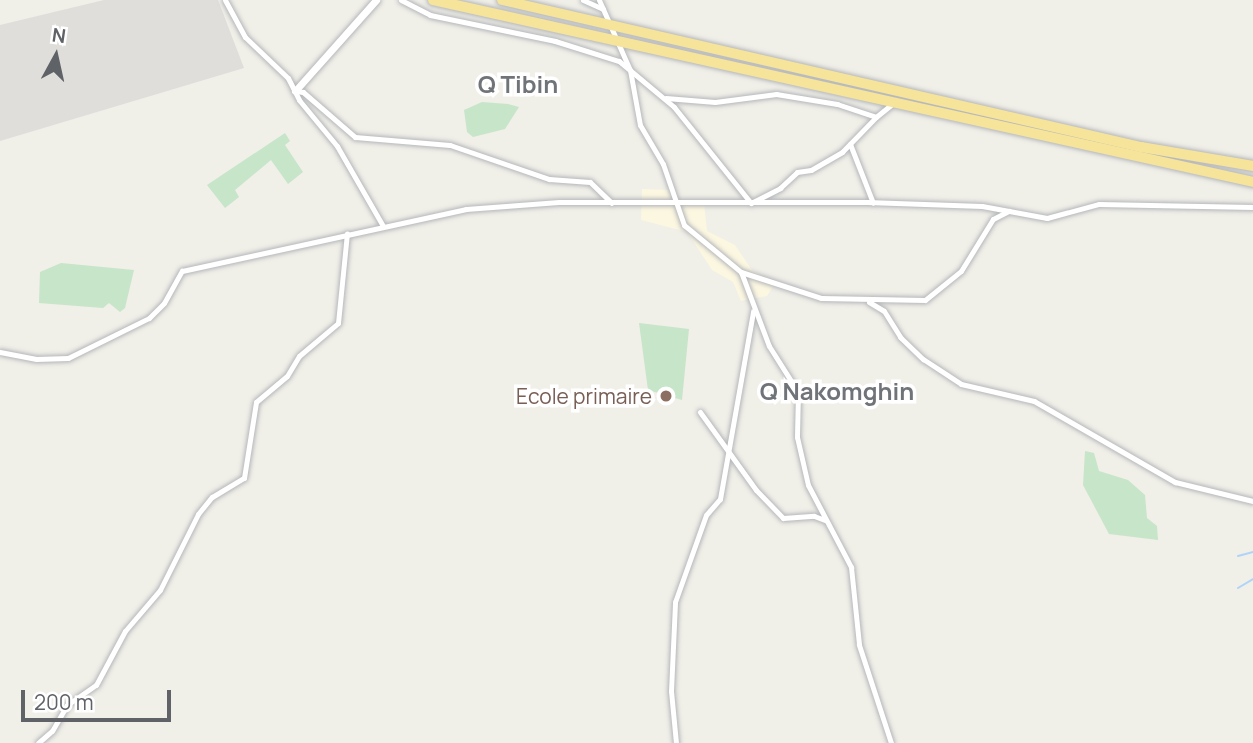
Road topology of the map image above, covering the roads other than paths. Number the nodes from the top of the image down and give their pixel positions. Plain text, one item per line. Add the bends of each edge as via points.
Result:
1 (225, 0) edge
2 (376, 0) edge
3 (401, 0) edge
4 (433, 0) edge
5 (502, 0) edge
6 (583, 0) edge
7 (599, 0) edge
8 (603, 9) junction
9 (611, 25) junction
10 (620, 43) junction
11 (630, 70) junction
12 (295, 91) junction
13 (666, 98) junction
14 (892, 104) junction
15 (876, 117) junction
16 (850, 144) junction
17 (1253, 166) edge
18 (1253, 182) edge
19 (873, 202) junction
20 (751, 203) junction
21 (615, 204) junction
22 (676, 204) junction
23 (1253, 207) edge
24 (1009, 211) junction
25 (383, 226) junction
26 (347, 233) junction
27 (741, 272) junction
28 (869, 302) junction
29 (754, 308) junction
30 (0, 352) edge
31 (701, 412) dead end
32 (731, 454) junction
33 (1253, 501) edge
34 (828, 522) junction
35 (38, 743) edge
36 (676, 743) edge
37 (891, 743) edge

1 - 12 street via 245,37 276,63
2 - 12 street
3 - 11 street via 430,15 489,24 599,54
4 - 10 highway
5 - 9 highway
6 - 8 street
7 - 8 street
8 - 9 street
9 - 10 street
9 - 17 highway via 1141,147
10 - 11 street
10 - 14 highway
11 - 13 street
11 - 22 street via 640,125 658,153
12 - 21 street via 303,92 355,137 450,145 549,179 590,182
12 - 25 street via 337,146
13 - 15 street via 715,102 776,94 837,104
13 - 20 street
14 - 15 street
14 - 18 highway
15 - 16 street
16 - 19 street
16 - 20 street
19 - 20 street
19 - 24 street via 963,204
20 - 22 street
21 - 22 street
21 - 25 street via 559,202 466,209
22 - 27 street via 687,232
23 - 24 street via 1099,204 1047,218
24 - 28 street via 993,219 973,258 937,293 914,302
25 - 26 street
26 - 30 street via 182,271 164,303 149,317 79,355 36,359
26 - 35 street via 338,323 256,402 244,478 212,497 198,514 160,590 125,631 96,685 68,705 52,731
27 - 28 street via 821,298
27 - 29 street
28 - 33 street via 884,311 900,337 923,359 961,384 1034,401 1175,482
29 - 32 street
29 - 34 street via 769,346 798,392 799,447 808,485
31 - 32 street
32 - 34 street via 783,518 814,516
32 - 36 street via 720,499 706,515 675,602 671,691
34 - 37 street via 851,568 859,645

